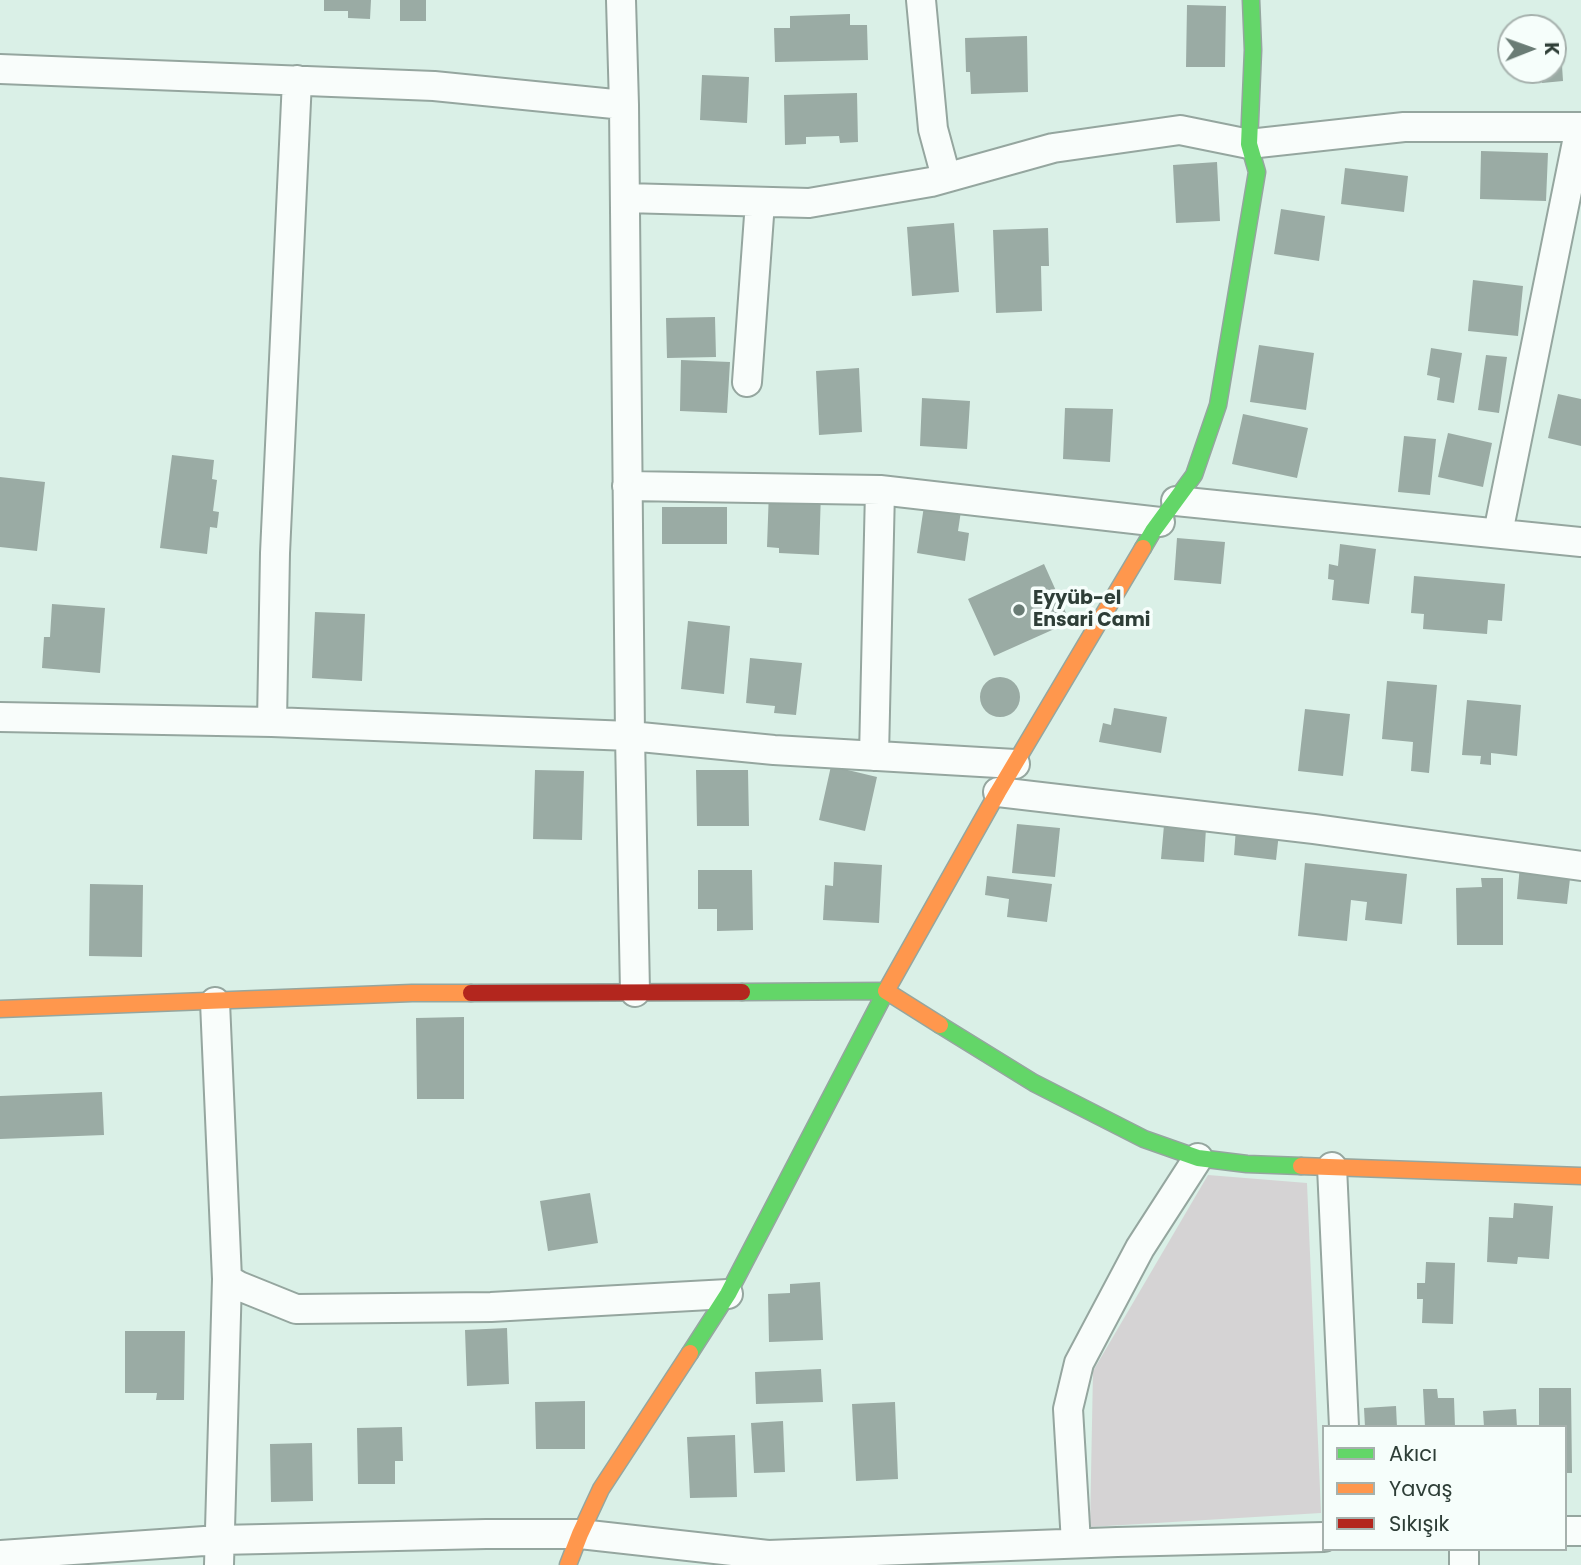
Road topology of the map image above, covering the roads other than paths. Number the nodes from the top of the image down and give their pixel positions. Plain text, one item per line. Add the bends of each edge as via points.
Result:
1 (621, 0) edge
2 (921, 0) edge
3 (1251, 0) edge
4 (0, 69) edge
5 (297, 80) junction
6 (624, 104) junction
7 (1581, 127) edge
8 (1249, 144) junction
9 (946, 177) junction
10 (625, 198) junction
11 (760, 202) junction
12 (747, 382) dead end
13 (627, 486) junction
14 (880, 490) junction
15 (1168, 512) junction
16 (1498, 533) junction
17 (1581, 541) edge
18 (0, 718) edge
19 (272, 722) junction
20 (630, 736) junction
21 (874, 756) junction
22 (1015, 764) junction
23 (998, 792) junction
24 (1581, 866) edge
25 (886, 991) junction
26 (635, 992) junction
27 (215, 1002) junction
28 (0, 1009) edge
29 (1198, 1158) junction
30 (1332, 1167) junction
31 (1581, 1176) edge
32 (227, 1279) junction
33 (728, 1294) junction
34 (1344, 1425) edge
35 (580, 1534) junction
36 (1322, 1537) edge
37 (1076, 1543) junction
38 (1224, 1552) edge
39 (219, 1553) edge
40 (0, 1555) edge
41 (892, 1558) edge
42 (568, 1565) edge

1 - 6 street
2 - 9 street via 933,129
3 - 8 street
4 - 5 street
5 - 6 street via 433,86
5 - 19 street via 275,553
6 - 10 street
7 - 8 street via 1404,127
7 - 16 street
8 - 9 street via 1180,130 1052,148
8 - 15 street via 1257,172 1218,405 1194,475
9 - 11 street via 809,203
10 - 11 street
10 - 13 street
11 - 12 street
13 - 14 street
13 - 20 street
14 - 15 street
14 - 21 street
15 - 16 street
15 - 22 street
16 - 17 street
18 - 19 street
19 - 20 street
20 - 21 street
20 - 26 street
21 - 22 street
22 - 23 street
23 - 24 street
23 - 25 street
25 - 26 street
25 - 29 street via 1034,1083 1144,1139
25 - 33 street
26 - 27 street via 412,993
27 - 28 street
27 - 32 street
29 - 30 street
29 - 37 street via 1140,1248 1079,1363 1068,1409
30 - 31 street
30 - 34 street
32 - 33 street via 296,1310 491,1307
32 - 39 street
33 - 35 street via 601,1489
35 - 39 street via 486,1534
35 - 41 street via 768,1555
35 - 42 street
36 - 38 street
37 - 38 street
37 - 41 street
39 - 40 street

